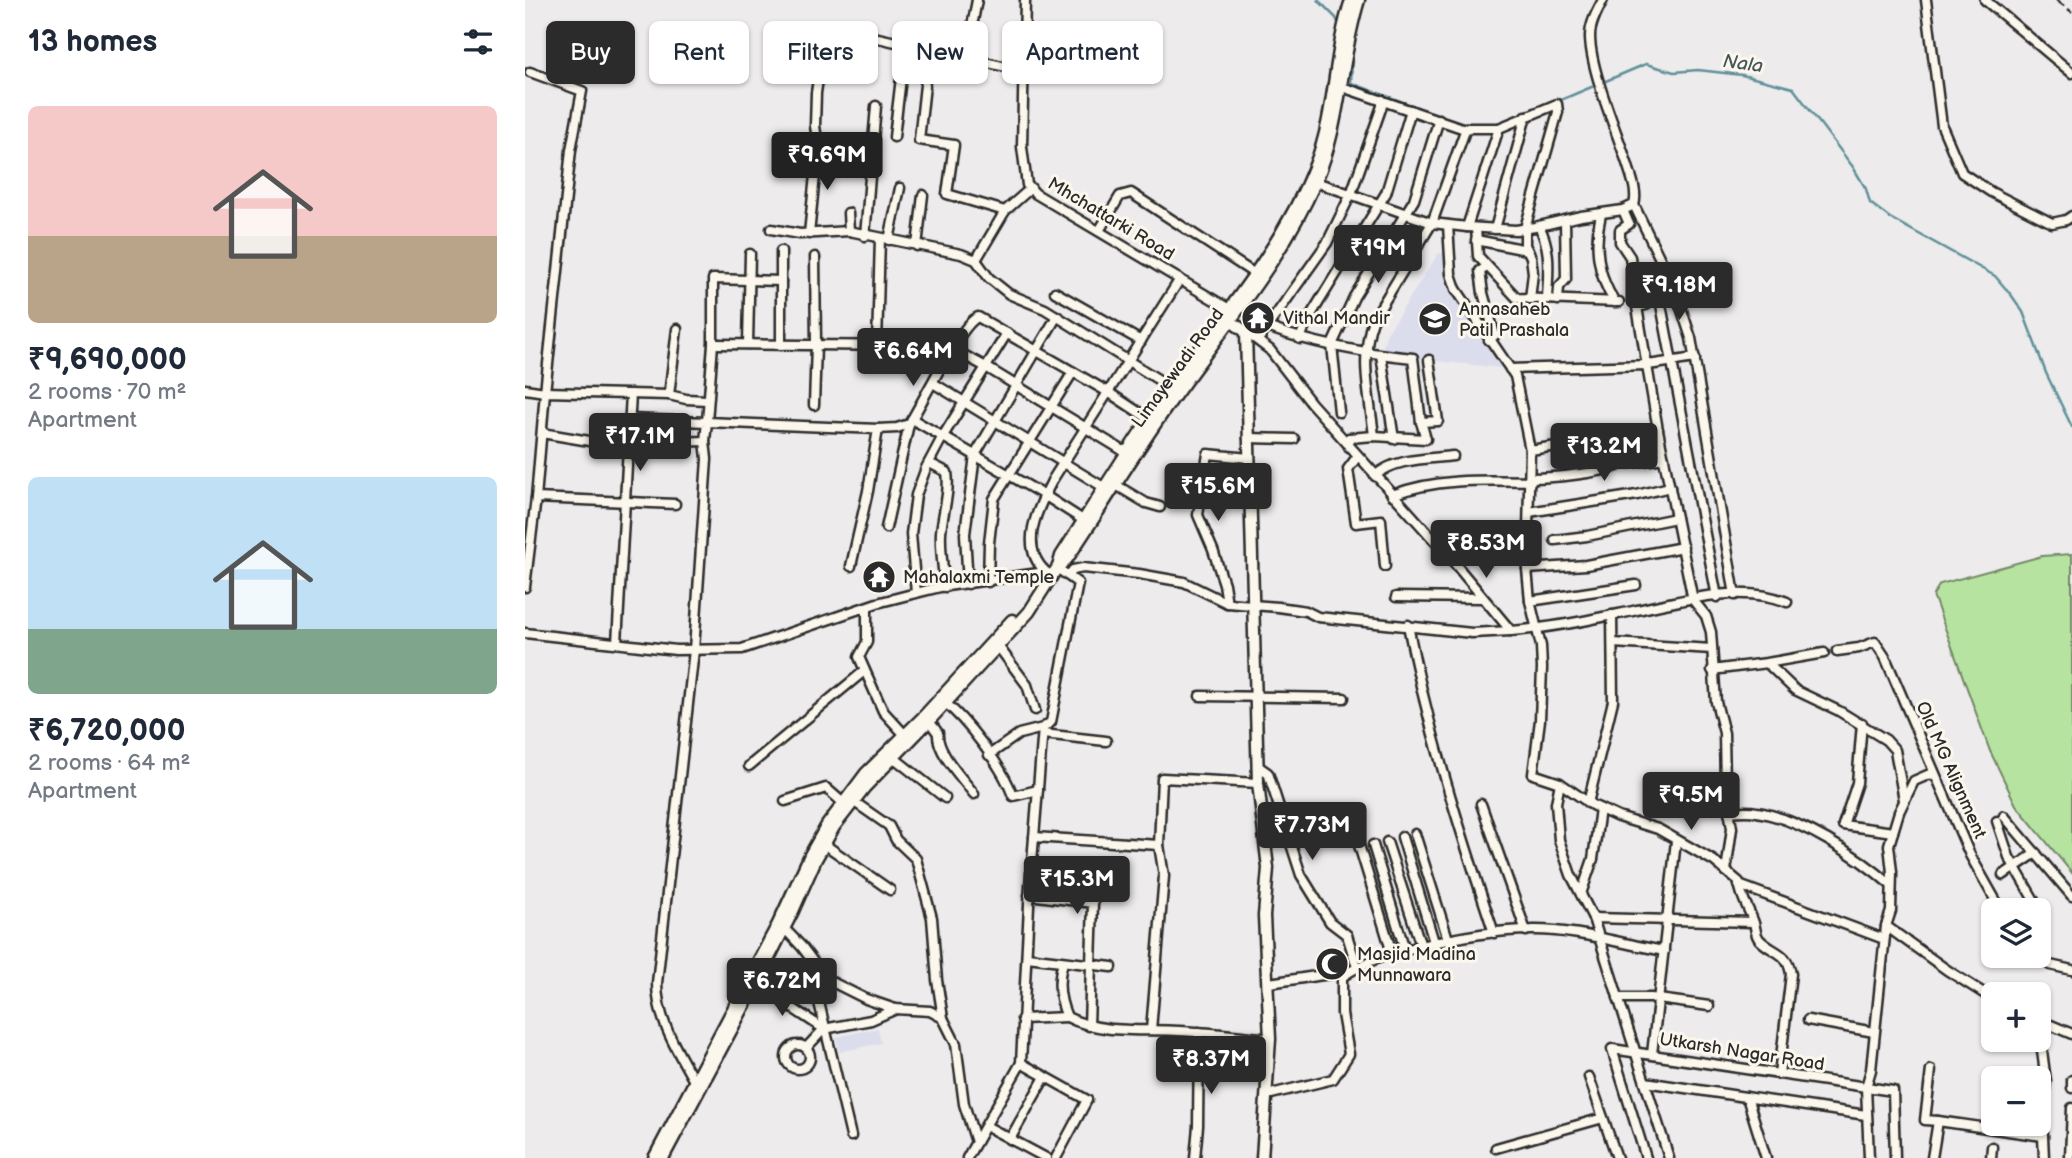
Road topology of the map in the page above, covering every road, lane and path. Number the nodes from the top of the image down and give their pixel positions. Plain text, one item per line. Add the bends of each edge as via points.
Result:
1 (977, 0) edge
2 (1025, 0) edge
3 (1351, 0) edge
4 (1359, 0) edge
5 (1603, 0) edge
6 (1926, 0) edge
7 (1985, 0) edge
8 (973, 21) edge
9 (1025, 21) edge
10 (1348, 23) junction
11 (892, 41) edge
12 (1345, 42) junction
13 (530, 72) dead end
14 (2072, 73) edge
15 (900, 84) edge
16 (1024, 84) edge
17 (925, 85) dead end
18 (1342, 87) junction
19 (1382, 100) junction
20 (876, 106) dead end
21 (1411, 110) junction
22 (1526, 116) junction
23 (1439, 119) junction
24 (1466, 128) junction
25 (1499, 128) junction
26 (894, 137) dead end
27 (1312, 180) junction
28 (900, 188) dead end
29 (1031, 188) junction
30 (1351, 194) junction
31 (923, 195) dead end
32 (1380, 204) junction
33 (1634, 205) junction
34 (1623, 210) junction
35 (1005, 211) junction
36 (848, 213) dead end
37 (1405, 213) junction
38 (1601, 214) junction
39 (2072, 216) edge
40 (1565, 220) junction
41 (1432, 223) junction
42 (1448, 225) junction
43 (1539, 226) junction
44 (1472, 228) junction
45 (1525, 228) junction
46 (771, 229) dead end
47 (1495, 229) junction
48 (1099, 231) junction
49 (849, 232) junction
50 (809, 234) junction
51 (865, 236) junction
52 (884, 239) junction
53 (1476, 240) junction
54 (917, 246) junction
55 (1527, 250) junction
56 (781, 251) dead end
57 (750, 254) dead end
58 (815, 257) dead end
59 (976, 260) junction
60 (1487, 267) junction
61 (1255, 274) junction
62 (1180, 279) junction
63 (750, 280) junction
64 (781, 281) junction
65 (1658, 289) dead end
66 (1055, 292) dead end
67 (1529, 299) junction
68 (1547, 299) junction
69 (1558, 300) junction
70 (1057, 316) junction
71 (1229, 316) junction
72 (1267, 327) junction
73 (677, 329) dead end
74 (1007, 332) junction
75 (1246, 332) junction
76 (1300, 339) junction
77 (1258, 340) junction
78 (1489, 340) junction
79 (1141, 341) junction
80 (713, 344) junction
81 (748, 344) junction
82 (781, 345) junction
83 (816, 345) junction
84 (877, 345) junction
85 (1332, 345) junction
86 (952, 349) junction
87 (1037, 350) junction
88 (1365, 352) junction
89 (1381, 355) junction
90 (1695, 358) junction
91 (1429, 360) dead end
92 (1128, 361) junction
93 (1673, 362) junction
94 (1648, 365) junction
95 (986, 367) junction
96 (1510, 369) junction
97 (1073, 372) junction
98 (933, 383) junction
99 (1016, 385) junction
100 (525, 389) edge
101 (1174, 390) junction
102 (545, 392) junction
103 (1108, 392) junction
104 (631, 394) junction
105 (669, 395) junction
106 (708, 400) junction
107 (965, 401) junction
108 (814, 405) dead end
109 (1051, 406) junction
110 (1339, 412) dead end
111 (629, 419) junction
112 (1149, 419) junction
113 (996, 420) junction
114 (707, 422) junction
115 (911, 422) junction
116 (1421, 422) junction
117 (1087, 427) junction
118 (878, 429) junction
119 (1658, 430) junction
120 (542, 433) junction
121 (1637, 434) junction
122 (943, 436) junction
123 (1374, 436) junction
124 (1248, 439) junction
125 (1294, 439) dead end
126 (1394, 439) junction
127 (1029, 440) junction
128 (705, 441) junction
129 (627, 443) junction
130 (1349, 447) junction
131 (1531, 450) junction
132 (1127, 453) junction
133 (975, 455) junction
134 (1453, 456) dead end
135 (1357, 457) junction
136 (1249, 458) junction
137 (1664, 458) junction
138 (1065, 461) junction
139 (929, 463) junction
140 (1623, 464) junction
141 (1008, 474) junction
142 (1375, 477) junction
143 (1531, 479) junction
144 (1116, 485) junction
145 (1669, 487) junction
146 (1105, 488) junction
147 (1044, 495) junction
148 (1392, 495) junction
149 (536, 498) junction
150 (624, 502) junction
151 (675, 504) dead end
152 (1160, 507) dead end
153 (1529, 512) junction
154 (1676, 518) junction
155 (1083, 520) junction
156 (886, 528) dead end
157 (1555, 540) dead end
158 (1683, 547) junction
159 (851, 566) dead end
160 (1385, 566) dead end
161 (1527, 569) junction
162 (1052, 571) junction
163 (1069, 575) junction
164 (988, 582) junction
165 (968, 584) junction
166 (1636, 585) dead end
167 (525, 587) edge
168 (945, 587) junction
169 (916, 593) junction
170 (1735, 595) junction
171 (1038, 596) junction
172 (1396, 597) dead end
173 (1717, 597) junction
174 (1482, 598) junction
175 (1693, 600) junction
176 (1530, 601) junction
177 (1787, 602) dead end
178 (1227, 603) junction
179 (1254, 604) junction
180 (867, 607) junction
181 (1612, 615) junction
182 (1408, 625) junction
183 (1538, 629) junction
184 (1511, 631) junction
185 (525, 633) edge
186 (617, 643) junction
187 (1613, 643) junction
188 (998, 646) junction
189 (1712, 649) junction
190 (694, 650) junction
191 (1837, 651) dead end
192 (1824, 653) dead end
193 (1767, 663) junction
194 (1712, 670) junction
195 (863, 672) junction
196 (1200, 696) dead end
197 (1257, 697) junction
198 (1344, 698) dead end
199 (943, 701) junction
200 (1035, 710) dead end
201 (929, 721) junction
202 (1862, 723) junction
203 (1043, 731) junction
204 (905, 735) junction
205 (1106, 741) dead end
206 (989, 755) junction
207 (893, 757) junction
208 (749, 766) dead end
209 (1258, 766) junction
210 (1936, 777) junction
211 (1258, 783) junction
212 (1560, 783) junction
213 (1038, 790) junction
214 (974, 794) dead end
215 (945, 798) dead end
216 (1904, 800) junction
217 (785, 801) dead end
218 (848, 801) junction
219 (1588, 803) junction
220 (1481, 804) dead end
221 (1600, 809) junction
222 (1729, 812) junction
223 (1354, 829) dead end
224 (1893, 832) junction
225 (1415, 834) dead end
226 (1034, 837) junction
227 (1402, 837) dead end
228 (1676, 841) junction
229 (1387, 842) dead end
230 (824, 844) junction
231 (1159, 845) junction
232 (1373, 845) dead end
233 (2036, 853) junction
234 (2014, 867) junction
235 (1726, 872) junction
236 (2003, 875) dead end
237 (1891, 884) junction
238 (1739, 885) junction
239 (890, 890) dead end
240 (1581, 894) junction
241 (1029, 895) junction
242 (2072, 896) edge
243 (1994, 898) edge
244 (2033, 898) edge
245 (1593, 918) junction
246 (1668, 918) junction
247 (1753, 922) junction
248 (781, 926) junction
249 (1886, 926) junction
250 (1526, 930) junction
251 (1494, 933) junction
252 (1448, 939) junction
253 (1884, 939) junction
254 (1600, 940) junction
255 (1434, 942) junction
256 (1421, 946) junction
257 (1405, 950) junction
258 (1664, 951) junction
259 (1392, 953) junction
260 (1027, 957) junction
261 (1063, 962) junction
262 (2051, 964) edge
263 (1091, 965) junction
264 (1112, 967) dead end
265 (1355, 968) junction
266 (2072, 970) edge
267 (826, 979) junction
268 (1269, 983) junction
269 (756, 984) junction
270 (1981, 991) edge
271 (1618, 998) junction
272 (1659, 999) junction
273 (1709, 1006) dead end
274 (896, 1009) junction
275 (1067, 1017) junction
276 (943, 1018) junction
277 (1022, 1019) junction
278 (1808, 1020) dead end
279 (2051, 1025) edge
280 (1089, 1026) junction
281 (824, 1029) junction
282 (1151, 1030) junction
283 (1199, 1032) junction
284 (1874, 1032) junction
285 (2072, 1034) edge
286 (1270, 1039) junction
287 (806, 1048) dead end
288 (1635, 1052) junction
289 (1652, 1054) junction
290 (1021, 1063) junction
291 (1931, 1070) dead end
292 (1779, 1073) junction
293 (1045, 1077) junction
294 (1589, 1077) dead end
295 (2072, 1080) edge
296 (694, 1081) junction
297 (1645, 1082) junction
298 (1866, 1087) junction
299 (2072, 1088) edge
300 (1267, 1095) junction
301 (1747, 1097) junction
302 (2072, 1108) edge
303 (1866, 1115) junction
304 (1603, 1118) junction
305 (1938, 1121) junction
306 (986, 1126) junction
307 (1981, 1127) edge
308 (851, 1136) dead end
309 (2043, 1136) edge
310 (1010, 1139) junction
311 (976, 1142) junction
312 (1992, 1147) dead end
313 (1496, 1149) dead end
314 (654, 1158) edge
315 (663, 1158) edge
316 (967, 1158) edge
317 (1046, 1158) edge
318 (1056, 1158) edge
319 (1195, 1158) edge
320 (1262, 1158) edge
321 (1617, 1158) edge
322 (1646, 1158) edge
323 (1669, 1158) edge
324 (1766, 1158) edge
325 (1870, 1158) edge
326 (1895, 1158) edge
327 (1932, 1158) edge
328 (1991, 1158) edge
329 (2044, 1158) edge
330 (2070, 1158) edge

1 - 8 street
2 - 9 street, Mhchattarki Road
3 - 10 street
4 - 10 street
5 - 33 street via 1590,34 1602,91 1631,175
6 - 39 street via 1942,126 1962,173 2052,223
7 - 14 street
10 - 12 street
11 - 50 street via 828,33 816,93 818,146
12 - 18 street
12 - 27 street
13 - 102 street via 582,91 571,150
15 - 26 street
16 - 29 street, Mhchattarki Road via 1022,147
17 - 35 street via 919,140 954,145 947,194
18 - 19 street
18 - 27 street via 1327,150
19 - 21 street
19 - 30 street
20 - 51 street
21 - 23 street
21 - 32 street
22 - 25 street
22 - 45 street via 1557,104
22 - 47 street
23 - 24 street
23 - 37 street via 1414,200
24 - 25 street
24 - 41 street
25 - 44 street
27 - 30 street
27 - 61 street, Limayewadi Road
27 - 71 street, Limayewadi Road via 1291,232 1248,298
28 - 52 street
29 - 35 street
29 - 48 street, Mhchattarki Road
30 - 32 street
30 - 72 street via 1327,243
31 - 54 street
32 - 37 street
32 - 76 street
33 - 34 street
33 - 90 street via 1676,292
34 - 38 street
34 - 94 street via 1629,224 1620,230 1620,242 1647,297 1646,305 1637,307
35 - 59 street
36 - 49 street
37 - 41 street
37 - 85 street via 1354,297
38 - 40 street
38 - 69 street via 1598,251 1607,290 1617,302
40 - 43 street
40 - 69 street via 1566,279
41 - 42 street
41 - 88 street via 1373,320
42 - 44 street
42 - 78 street via 1456,289
43 - 45 street
43 - 68 street via 1549,254
44 - 47 street
44 - 53 street
45 - 47 street
45 - 55 street
46 - 50 street
48 - 61 street via 1120,196 1131,193
48 - 62 street, Mhchattarki Road
49 - 50 street
49 - 51 street
51 - 52 street
52 - 54 street
52 - 84 street
53 - 55 street
53 - 60 street via 1478,256
54 - 59 street
55 - 67 street via 1533,273
56 - 64 street
57 - 63 street
58 - 83 street
59 - 70 street via 989,278 1010,294
60 - 67 street via 1511,294
60 - 78 street via 1480,271 1495,335
61 - 71 street, Limayewadi Road
62 - 71 street, Mhchattarki Road
62 - 79 street
63 - 64 street
63 - 80 street via 713,279
63 - 81 street
64 - 82 street
65 - 93 street
66 - 79 street
67 - 68 street
68 - 69 street
70 - 87 street
70 - 92 street
71 - 75 street
71 - 101 street, Limayewadi Road
72 - 76 street
72 - 77 street
73 - 105 street
74 - 86 street via 974,318
74 - 87 street
74 - 95 street
75 - 77 street
75 - 124 street
76 - 85 street
77 - 130 street
78 - 96 street
79 - 92 street
80 - 81 street
80 - 106 street
81 - 82 street
82 - 83 street
83 - 84 street
83 - 108 street
84 - 86 street via 916,345 926,335
85 - 88 street
85 - 110 street
86 - 95 street
86 - 98 street
87 - 97 street
87 - 99 street
88 - 89 street
88 - 123 street
89 - 116 street via 1412,358
89 - 126 street
90 - 93 street
90 - 170 street
91 - 116 street via 1438,421
92 - 101 street
92 - 103 street
93 - 94 street
93 - 173 street
94 - 96 street
94 - 119 street
95 - 99 street
95 - 107 street
96 - 131 street
97 - 103 street
97 - 109 street
98 - 107 street
98 - 115 street
99 - 109 street
99 - 113 street
100 - 102 street
101 - 112 street, Limayewadi Road
101 - 144 street, Limayewadi Road
102 - 104 street
102 - 120 street
103 - 112 street
103 - 117 street
104 - 105 street
104 - 111 street
105 - 106 street
106 - 114 street
107 - 113 street
107 - 122 street
109 - 117 street
109 - 127 street
111 - 114 street
111 - 129 street
112 - 132 street, Limayewadi Road
113 - 127 street
113 - 133 street
114 - 118 street
114 - 128 street
115 - 118 street
115 - 122 street
115 - 156 street
116 - 126 street via 1426,439
117 - 132 street
117 - 138 street
118 - 159 street
119 - 121 street
119 - 137 street
120 - 129 street
120 - 149 street
121 - 131 street
121 - 140 street via 1633,452
122 - 133 street
122 - 139 street
123 - 126 street
123 - 130 street via 1349,438
124 - 125 street
124 - 136 street
127 - 138 street
127 - 141 street
128 - 129 street
128 - 190 street
129 - 150 street
130 - 135 street
131 - 143 street
132 - 146 street, Limayewadi Road
133 - 141 street
133 - 165 street via 965,534
134 - 142 street via 1411,461
135 - 142 street
135 - 160 street via 1348,469 1356,523 1381,520
136 - 178 street via 1208,454 1198,515
136 - 179 street
137 - 140 street
137 - 145 street
138 - 146 street
138 - 147 street
139 - 168 street via 947,472 949,490 940,548
139 - 169 street via 916,495 911,534
140 - 143 street
141 - 147 street
141 - 164 street via 994,499
142 - 148 street
143 - 148 street via 1470,480 1413,487
143 - 153 street
144 - 152 street
144 - 162 street, Limayewadi Road via 1067,559
145 - 153 street
145 - 154 street
146 - 155 street, Limayewadi Road
147 - 155 street
147 - 162 street via 1032,525 1035,556 1039,565
148 - 174 street
149 - 150 street
149 - 167 street
150 - 151 street
150 - 186 street
153 - 161 street
154 - 157 street
154 - 158 street
155 - 162 street, Limayewadi Road
158 - 161 street via 1562,568
158 - 175 street
161 - 176 street
162 - 163 street
162 - 164 street
162 - 171 street, Limayewadi Road
163 - 178 street via 1083,568 1184,582
163 - 203 street via 1078,583 1051,722
164 - 165 street
165 - 168 street
166 - 176 street
168 - 169 street
169 - 180 street
170 - 173 street
170 - 177 street via 1772,596
171 - 188 street, Limayewadi Road
171 - 199 street, Limayewadi Road
172 - 174 street
173 - 175 street
174 - 184 street
175 - 181 street
175 - 189 street via 1706,616
176 - 183 street
178 - 179 street
179 - 182 street via 1318,617
179 - 197 street
180 - 190 street via 742,649
180 - 195 street via 867,642 859,657
181 - 183 street
181 - 187 street
182 - 184 street via 1472,633
182 - 251 street via 1448,792
183 - 184 street
183 - 212 street via 1542,668 1533,774
185 - 186 street
186 - 190 street
187 - 189 street
187 - 219 street via 1613,701
188 - 199 street, Limayewadi Road
188 - 200 street via 1027,685
189 - 194 street
190 - 296 street via 657,983 657,1002 666,1029
191 - 210 street, Old MG Alignment via 1875,642 1892,670
192 - 193 street
193 - 194 street
193 - 202 street via 1795,690
194 - 222 street via 1724,733
195 - 204 street via 883,711
195 - 208 street
196 - 197 street
197 - 198 street
197 - 209 street
199 - 201 street, Limayewadi Road
199 - 204 street, Limayewadi Road
199 - 206 street
201 - 207 street, Limayewadi Road
201 - 214 street via 939,733 949,763
202 - 216 street via 1895,750
202 - 224 street via 1857,783 1843,825
203 - 205 street
203 - 206 street via 1019,734
203 - 213 street
204 - 218 street, Limayewadi Road via 866,774
206 - 213 street via 1013,796
207 - 215 street
207 - 218 street, Limayewadi Road
209 - 211 street
209 - 265 street via 1268,773 1301,875 1331,922 1347,935
210 - 216 street via 1914,781
210 - 243 street, Old MG Alignment
211 - 231 street via 1161,778
211 - 268 street via 1268,868 1264,916
212 - 219 street
212 - 240 street via 1556,803 1559,840
213 - 226 street
216 - 224 street
217 - 218 street via 825,788
218 - 230 street, Limayewadi Road
218 - 248 street, Limayewadi Road via 810,855
218 - 276 street via 889,826 916,859 932,918
219 - 221 street
220 - 250 street
221 - 228 street via 1658,829
221 - 240 street via 1593,859
222 - 235 street via 1732,828
222 - 237 street via 1754,811 1789,821 1829,841
223 - 259 street
224 - 237 street
225 - 252 street
226 - 231 street
226 - 241 street
227 - 255 street
228 - 235 street
228 - 246 street
229 - 256 street
230 - 239 street
230 - 248 street, Limayewadi Road
231 - 282 street via 1164,876
232 - 257 street
233 - 234 street
233 - 234 street via 2001,818
233 - 242 street
234 - 236 street
234 - 244 street
235 - 238 street
237 - 249 street
238 - 247 street
238 - 253 street
240 - 245 street
241 - 260 street
241 - 263 street via 1093,903
245 - 246 street
245 - 254 street
246 - 247 street
246 - 258 street
247 - 292 street via 1757,936 1789,962
248 - 267 street
248 - 269 street
248 - 296 street
249 - 253 street
249 - 270 street
250 - 251 street
250 - 254 street
251 - 252 street
252 - 255 street
253 - 284 street
254 - 258 street
254 - 271 street
255 - 256 street
256 - 257 street
257 - 259 street
258 - 272 street
259 - 265 street
260 - 261 street
260 - 277 street
261 - 263 street
261 - 275 street via 1058,988
262 - 266 street
263 - 264 street
263 - 280 street
265 - 268 street
265 - 300 street via 1342,977 1349,1054 1333,1079
267 - 274 street
267 - 281 street via 817,994
268 - 286 street
269 - 281 street
269 - 315 street
271 - 272 street
271 - 288 street
272 - 273 street
272 - 289 street
274 - 276 street via 930,1011
274 - 281 street via 871,1020
275 - 277 street
275 - 280 street
276 - 311 street via 956,1044 964,1104
277 - 290 street
278 - 284 street
279 - 285 street
280 - 282 street
281 - 287 street
281 - 308 street
282 - 283 street
283 - 286 street
283 - 319 street
284 - 298 street
286 - 300 street
288 - 289 street, Utkarsh Nagar Road
288 - 297 street
288 - 322 street, Utkarsh Nagar Road via 1612,1049
289 - 292 street, Utkarsh Nagar Road
290 - 293 street
290 - 306 street
291 - 305 street via 1925,1120
292 - 298 street, Utkarsh Nagar Road
293 - 310 street
293 - 318 street via 1087,1100
294 - 304 street
295 - 299 street
296 - 314 street
297 - 301 street
297 - 323 street
298 - 303 street
298 - 326 street, Utkarsh Nagar Road via 1893,1091
300 - 320 street
301 - 303 street
301 - 324 street
302 - 330 street
303 - 325 street
304 - 313 street
304 - 321 street
305 - 307 street
305 - 327 street
306 - 310 street
306 - 311 street
309 - 329 street
310 - 317 street
311 - 316 street
312 - 328 street

